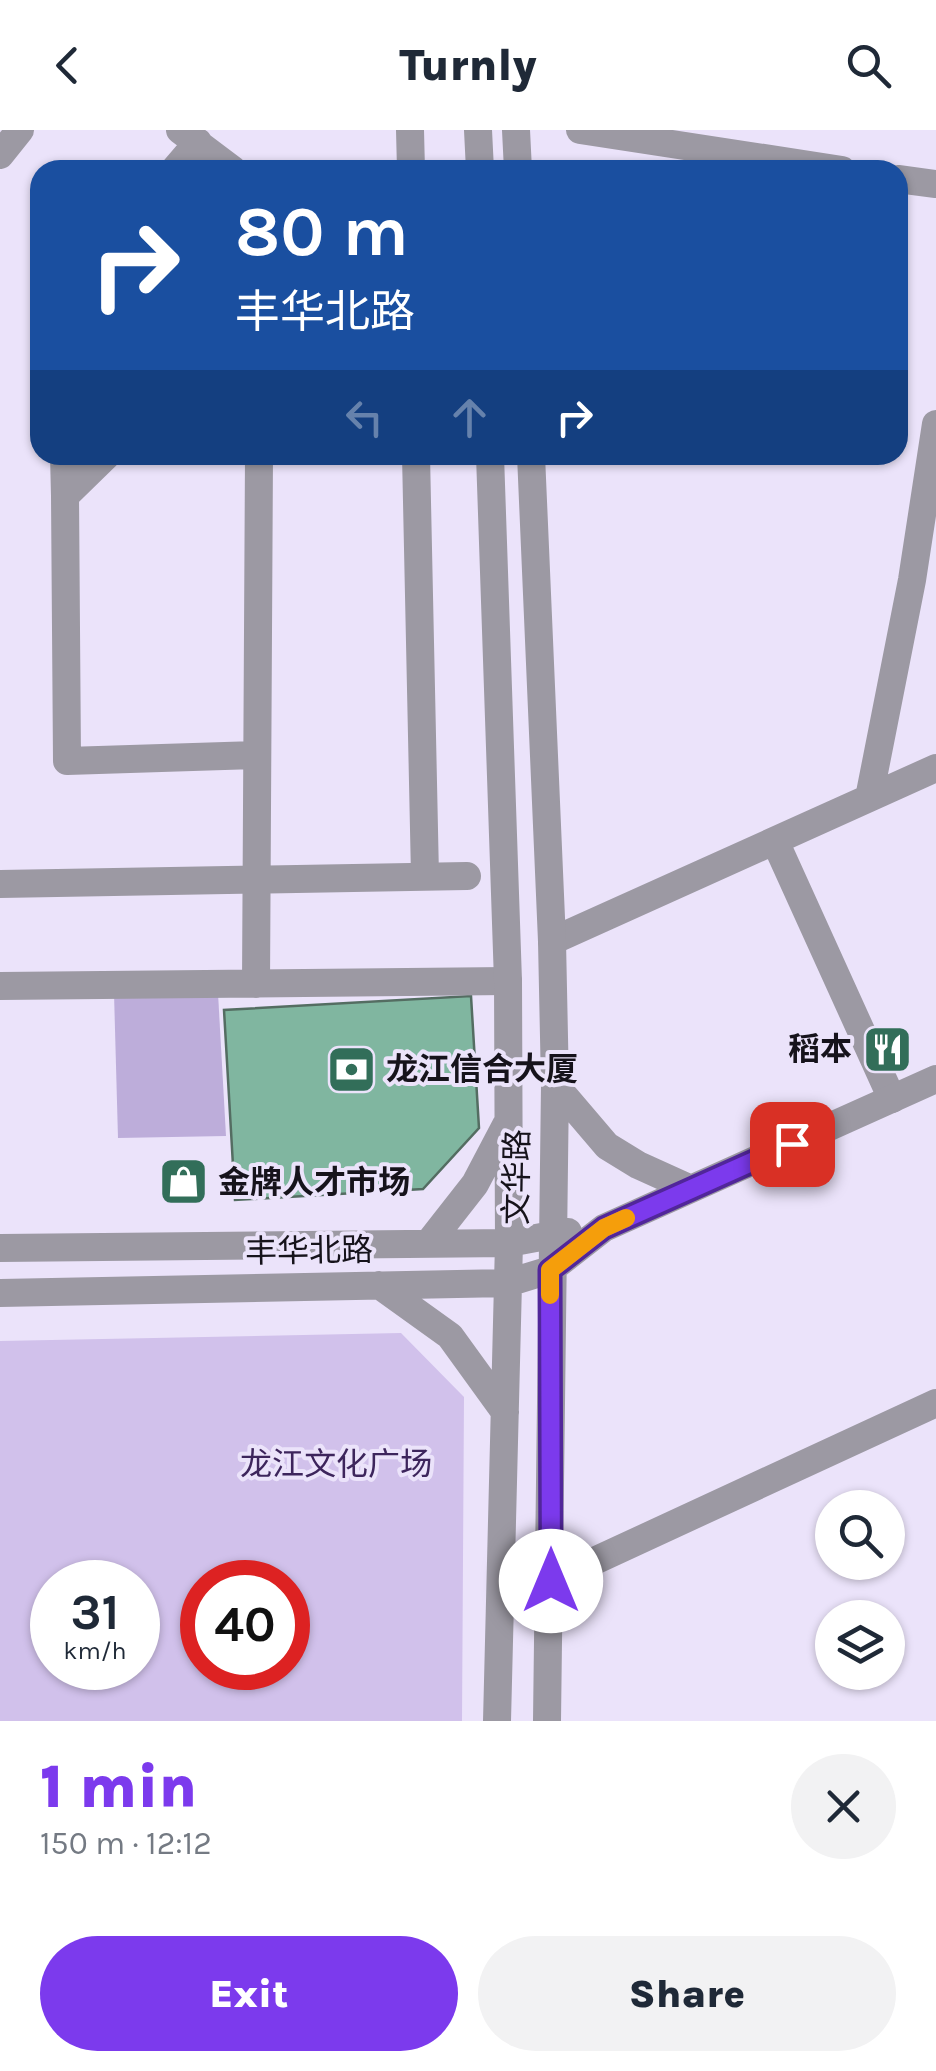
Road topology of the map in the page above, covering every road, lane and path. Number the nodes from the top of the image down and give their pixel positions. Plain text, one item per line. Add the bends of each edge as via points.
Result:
1 (20, 130) edge
2 (410, 130) edge
3 (478, 130) edge
4 (516, 130) edge
5 (580, 130) edge
6 (189, 136) edge
7 (707, 140) edge
8 (0, 155) edge
9 (178, 160) edge
10 (219, 160) edge
11 (411, 160) edge
12 (480, 160) edge
13 (518, 160) edge
14 (797, 160) edge
15 (908, 180) edge
16 (936, 184) edge
17 (936, 424) edge
18 (64, 465) edge
19 (96, 465) edge
20 (259, 465) edge
21 (416, 465) edge
22 (490, 465) edge
23 (530, 465) edge
24 (931, 490) edge
25 (65, 496) junction
26 (924, 582) edge
27 (257, 755) junction
28 (936, 768) edge
29 (869, 798) junction
30 (776, 840) junction
31 (424, 876) junction
32 (467, 876) dead end
33 (256, 879) junction
34 (0, 884) edge
35 (552, 941) junction
36 (508, 981) junction
37 (256, 984) junction
38 (0, 986) edge
39 (936, 1079) edge
40 (554, 1085) junction
41 (892, 1099) junction
42 (509, 1120) junction
43 (692, 1189) junction
44 (604, 1228) junction
45 (551, 1234) junction
46 (510, 1243) junction
47 (428, 1244) junction
48 (0, 1248) edge
49 (550, 1270) junction
50 (508, 1282) junction
51 (379, 1285) junction
52 (0, 1293) edge
53 (936, 1402) edge
54 (505, 1412) junction
55 (551, 1581) junction
56 (496, 1721) edge
57 (547, 1721) edge

1 - 8 street
2 - 11 street
3 - 12 street
4 - 13 street
5 - 7 street
6 - 9 street
6 - 10 street
7 - 14 street
15 - 16 street
17 - 24 street
18 - 25 street
19 - 25 street
20 - 27 street
21 - 31 street
22 - 36 street, 文华路
23 - 35 street, 文华路
24 - 26 street
25 - 27 street via 67,760
26 - 29 street
27 - 33 street
28 - 29 street
29 - 30 street
30 - 35 street
30 - 41 street
31 - 32 street
31 - 33 street
33 - 34 street
33 - 37 street
35 - 40 street, 文华路
36 - 37 street
36 - 42 street, 文华路
37 - 38 street
39 - 41 street, 丰华北路
40 - 43 street via 607,1146
40 - 45 street, 文华路
41 - 43 street, 丰华北路
42 - 46 street, 文华路
42 - 47 street via 475,1184
43 - 44 street, 丰华北路
44 - 45 street, 丰华北路
44 - 49 street, 丰华北路
45 - 46 street, 丰华北路
45 - 49 street, 文华路
46 - 47 street, 丰华北路
46 - 50 street, 文华路
47 - 48 street, 丰华北路
49 - 50 street, 丰华北路
49 - 55 street, 文华路
50 - 51 street, 丰华北路
50 - 54 street, 文华路
51 - 52 street, 丰华北路
51 - 54 street via 450,1336
53 - 55 street
54 - 56 street, 文华路
55 - 57 street, 文华路

